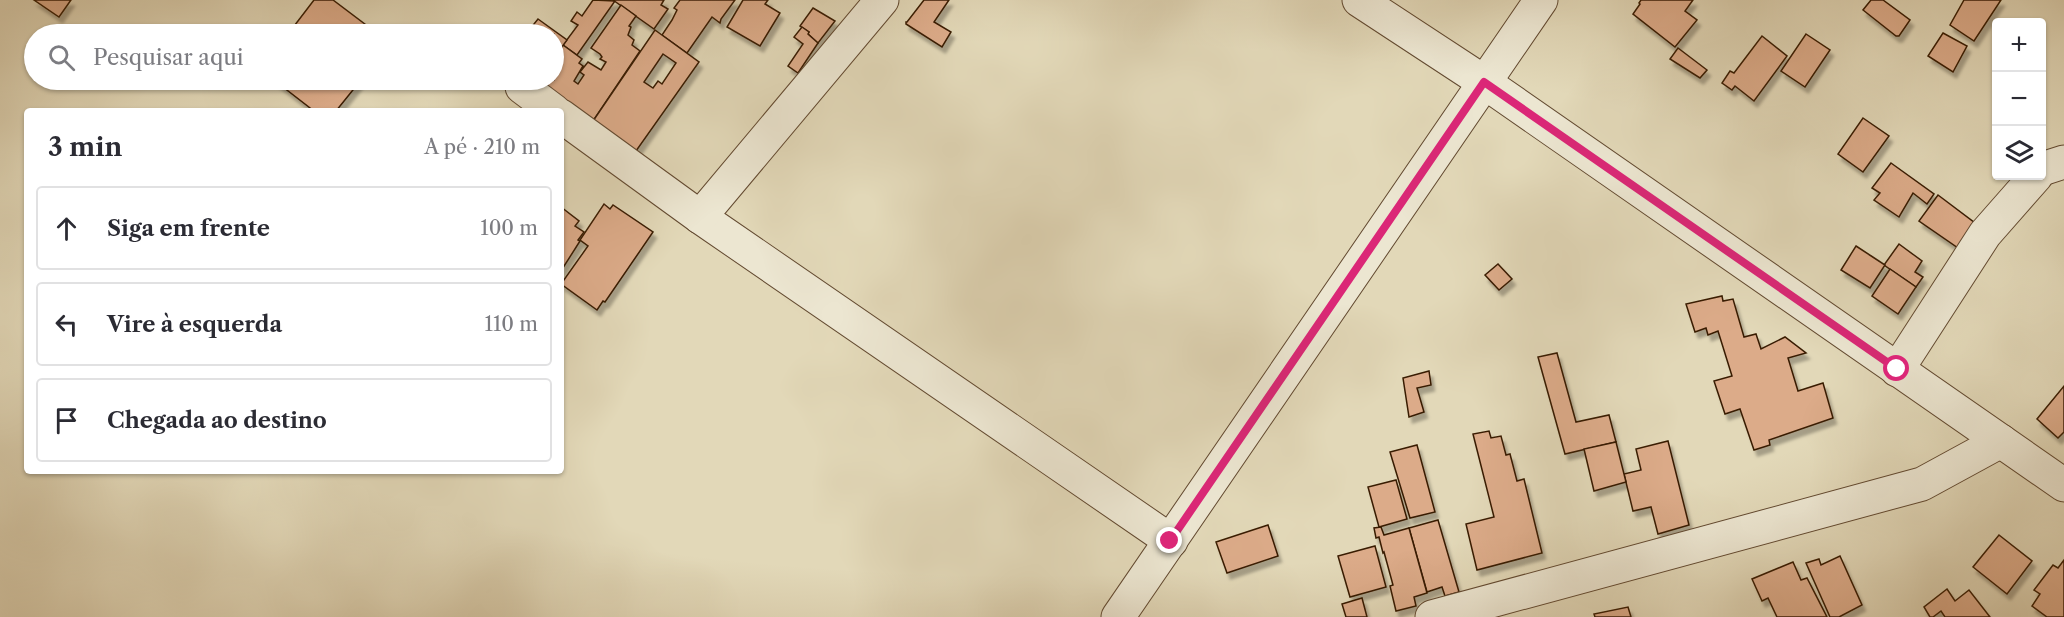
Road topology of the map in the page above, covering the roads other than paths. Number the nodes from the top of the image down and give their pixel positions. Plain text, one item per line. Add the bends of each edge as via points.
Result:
1 (1359, 0) edge
2 (1541, 0) edge
3 (867, 4) edge
4 (1484, 82) junction
5 (526, 90) edge
6 (550, 108) edge
7 (564, 118) edge
8 (2064, 162) edge
9 (2046, 168) edge
10 (2032, 180) edge
11 (700, 217) junction
12 (1897, 369) junction
13 (2001, 441) junction
14 (2064, 485) edge
15 (1170, 541) junction
16 (1118, 617) edge
17 (1432, 617) edge

1 - 4 street
2 - 4 street
3 - 11 street
4 - 12 street
4 - 15 street
5 - 6 street
7 - 11 street
8 - 9 street
10 - 12 street via 1985,234
11 - 15 street
12 - 13 street
13 - 14 street
13 - 17 street via 1922,484
15 - 16 street

